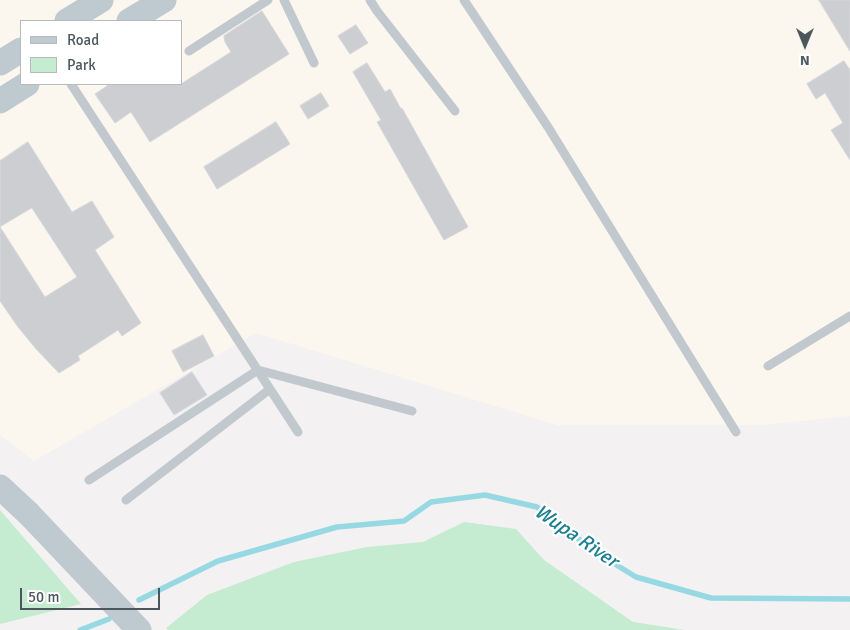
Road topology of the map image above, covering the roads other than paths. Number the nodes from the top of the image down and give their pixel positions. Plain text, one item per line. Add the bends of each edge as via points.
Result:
1 (101, 0) edge
2 (164, 0) edge
3 (268, 0) edge
4 (284, 0) edge
5 (370, 0) edge
6 (464, 0) edge
7 (69, 20) edge
8 (131, 20) edge
9 (20, 51) edge
10 (189, 51) dead end
11 (0, 63) edge
12 (314, 63) dead end
13 (25, 85) edge
14 (72, 85) edge
15 (0, 101) edge
16 (455, 111) dead end
17 (850, 316) edge
18 (768, 366) dead end
19 (258, 370) junction
20 (270, 389) junction
21 (412, 411) dead end
22 (298, 432) dead end
23 (736, 432) dead end
24 (89, 480) dead end
25 (0, 487) edge
26 (126, 500) dead end
27 (139, 630) edge

1 - 7 main road
2 - 8 main road
3 - 10 lane
4 - 12 lane
5 - 16 lane
6 - 23 lane via 548,127
9 - 11 main road
13 - 15 main road
14 - 19 lane
17 - 18 lane
19 - 20 lane
19 - 21 lane
19 - 24 lane
20 - 22 lane
20 - 26 lane
25 - 27 main road

